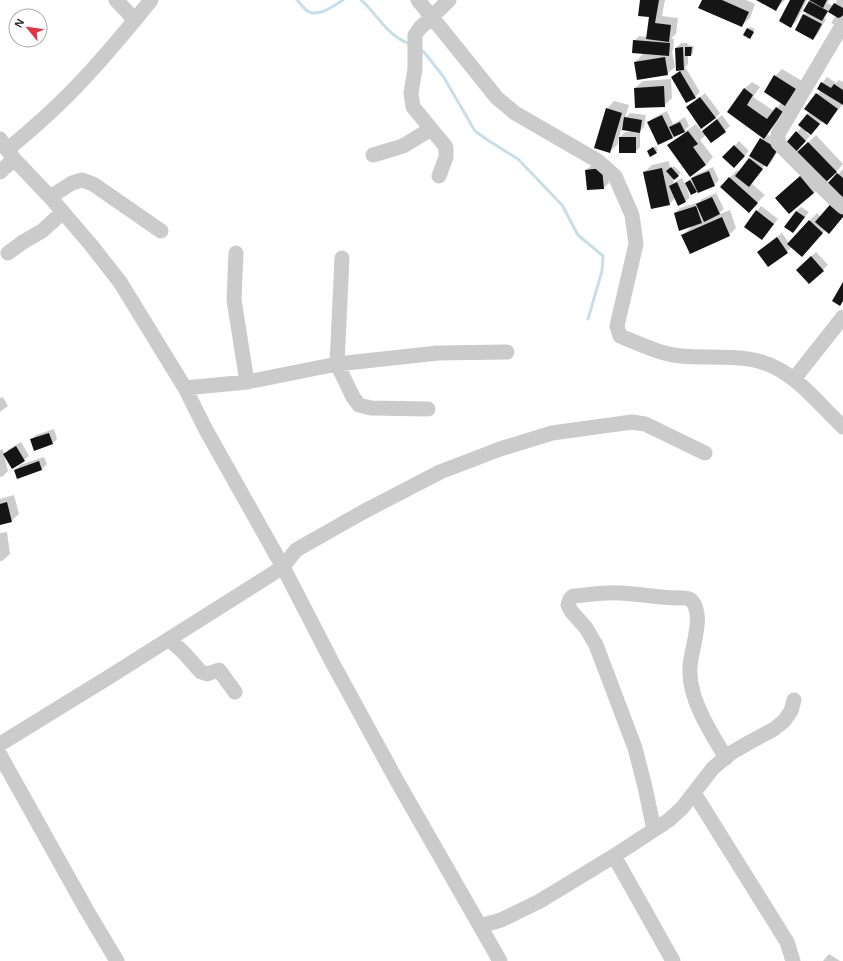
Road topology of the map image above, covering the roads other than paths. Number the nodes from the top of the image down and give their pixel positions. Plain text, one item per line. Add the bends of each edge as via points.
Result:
1 (116, 0) edge
2 (151, 0) edge
3 (418, 0) edge
4 (449, 0) edge
5 (431, 17) junction
6 (135, 20) junction
7 (843, 24) edge
8 (431, 129) junction
9 (7, 150) edge
10 (373, 155) dead end
11 (0, 172) edge
12 (438, 176) dead end
13 (50, 198) junction
14 (843, 207) edge
15 (63, 212) junction
16 (161, 231) dead end
17 (8, 253) dead end
18 (236, 253) dead end
19 (342, 258) dead end
20 (843, 317) edge
21 (506, 352) dead end
22 (337, 364) junction
23 (794, 379) junction
24 (247, 382) junction
25 (185, 388) junction
26 (428, 409) dead end
27 (843, 427) edge
28 (705, 453) dead end
29 (283, 567) junction
30 (169, 639) junction
31 (235, 692) dead end
32 (794, 700) dead end
33 (0, 744) edge
34 (0, 755) edge
35 (726, 758) junction
36 (694, 793) junction
37 (654, 830) junction
38 (614, 856) junction
39 (480, 926) junction
40 (497, 960) edge
41 (118, 961) edge
42 (673, 961) edge
43 (793, 961) edge

1 - 6 street
2 - 6 street
3 - 5 street
4 - 5 street
5 - 8 street via 415,35 415,69 411,93 413,107
5 - 23 street via 497,98 515,113 598,160 615,176 632,215 636,244 617,326 620,336 658,351 681,356 754,359 779,369
6 - 9 street via 75,88
7 - 14 street via 778,134 778,144
8 - 10 street via 403,146
8 - 12 street via 446,147 446,157
9 - 11 street
9 - 13 street
13 - 15 street
13 - 16 street via 72,183 82,180 93,184
15 - 17 street via 42,231
15 - 25 street via 120,282
18 - 24 street via 234,300
19 - 22 street
20 - 23 street
21 - 22 street via 438,353
22 - 24 street
22 - 26 street via 359,405 371,408
23 - 27 street
24 - 25 street
25 - 29 street
28 - 29 street via 645,424 632,422 552,433 440,472 296,550
29 - 30 street
29 - 39 street via 390,767
30 - 31 street via 200,672 207,674 219,670
30 - 33 street
32 - 35 street via 791,711 784,721
34 - 41 street
35 - 36 street via 713,768
35 - 37 street via 700,712 692,687 689,669 698,622 692,601 687,598 618,593 573,596 568,605 596,644 635,748
36 - 37 street via 682,808
36 - 43 street via 787,942
37 - 38 street
38 - 39 street via 540,902 501,920
38 - 42 street
39 - 40 street

